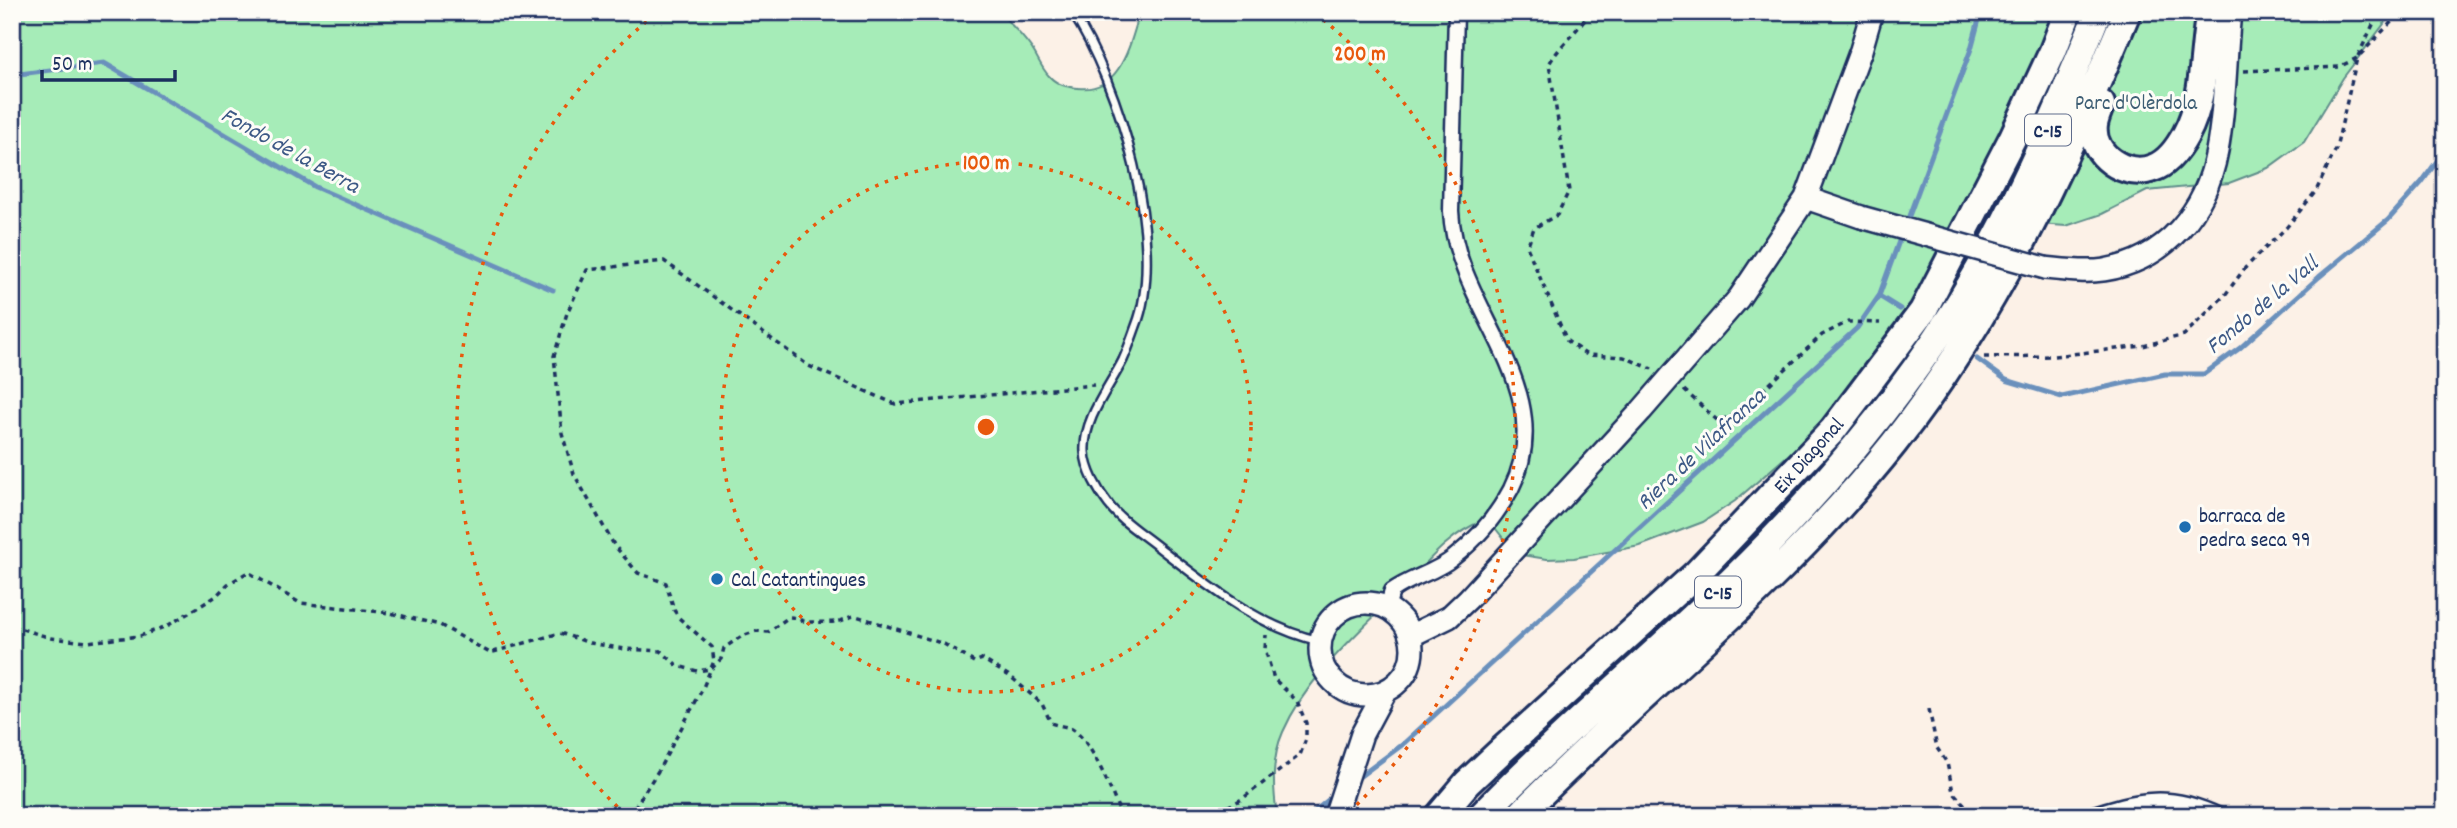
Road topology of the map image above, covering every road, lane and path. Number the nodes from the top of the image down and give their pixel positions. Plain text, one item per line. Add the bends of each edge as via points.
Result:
1 (1072, 12) edge
2 (1456, 12) edge
3 (1591, 12) edge
4 (1872, 12) edge
5 (2068, 12) edge
6 (2098, 12) edge
7 (2210, 12) edge
8 (2230, 12) edge
9 (2379, 12) edge
10 (2401, 12) edge
11 (2126, 13) edge
12 (2357, 58) junction
13 (2225, 72) junction
14 (1806, 198) junction
15 (1880, 324) dead end
16 (1984, 357) dead end
17 (1670, 378) junction
18 (1110, 383) junction
19 (1387, 608) junction
20 (1272, 625) junction
21 (12, 626) edge
22 (1410, 636) junction
23 (1320, 641) junction
24 (711, 669) junction
25 (1345, 690) junction
26 (1385, 691) junction
27 (1929, 709) dead end
28 (1362, 734) junction
29 (629, 816) edge
30 (1121, 816) edge
31 (1210, 816) edge
32 (1335, 816) edge
33 (1438, 816) edge
34 (1481, 816) edge
35 (1519, 816) edge
36 (1975, 816) edge
37 (2088, 816) edge
38 (2219, 816) edge

1 - 18 lane via 1102,65 1142,208 1145,296
2 - 19 street via 1453,237 1462,268 1518,389 1525,417 1524,456 1503,503 1475,538 1446,564 1392,591
3 - 17 path via 1549,64 1570,191 1557,215 1534,228 1527,247 1567,341 1587,355 1624,357
4 - 14 street
5 - 33 highway, Eix Diagonal / C-15 via 2013,137 1923,311 1833,430 1697,573 1500,752
6 - 34 highway, Eix Diagonal / C-15 via 1992,244 1914,372 1812,496 1748,563
7 - 11 highway via 2193,119 2172,154 2143,171 2111,161 2094,135
8 - 13 street
9 - 12 path
10 - 12 path
11 - 35 highway via 2077,130 2000,286 1894,443 1773,575
12 - 13 path via 2339,67
12 - 16 path via 2336,149 2316,191 2184,335 2143,346 2066,355
13 - 14 street, bridge via 2218,150 2198,205 2176,235 2142,259 2122,266 2084,271 2045,268
14 - 17 street via 1739,298
15 - 17 path via 1848,322 1822,335 1747,405 1718,421
17 - 22 street via 1468,599 1449,617
18 - 20 lane via 1088,426 1085,453 1093,480 1110,506 1190,571
18 - 24 path via 895,404 810,366 664,261 587,270 554,356 562,433 574,474 614,545 638,573 666,583 679,618 712,647
19 - 22 street via 1403,621
19 - 23 street via 1362,603 1348,607 1334,615
20 - 23 lane
20 - 31 path via 1265,636 1265,649 1274,679 1297,701 1306,723 1306,739 1300,755 1242,799
21 - 24 path via 51,638 87,642 140,636 215,597 248,572 300,603 390,613 440,625 490,653 561,633 590,643 661,651 685,669
22 - 26 street via 1411,661 1398,682
23 - 25 street via 1323,666 1331,680
24 - 29 path via 659,771
24 - 30 path via 724,648 742,636 768,632 789,617 809,623 856,616 944,644 1011,677 1042,704 1051,723 1072,729 1088,747
25 - 26 street via 1360,695
25 - 28 street
26 - 28 street
27 - 36 path via 1937,748 1947,763 1954,792
28 - 32 street
37 - 38 street via 2126,803 2166,799 2194,804

